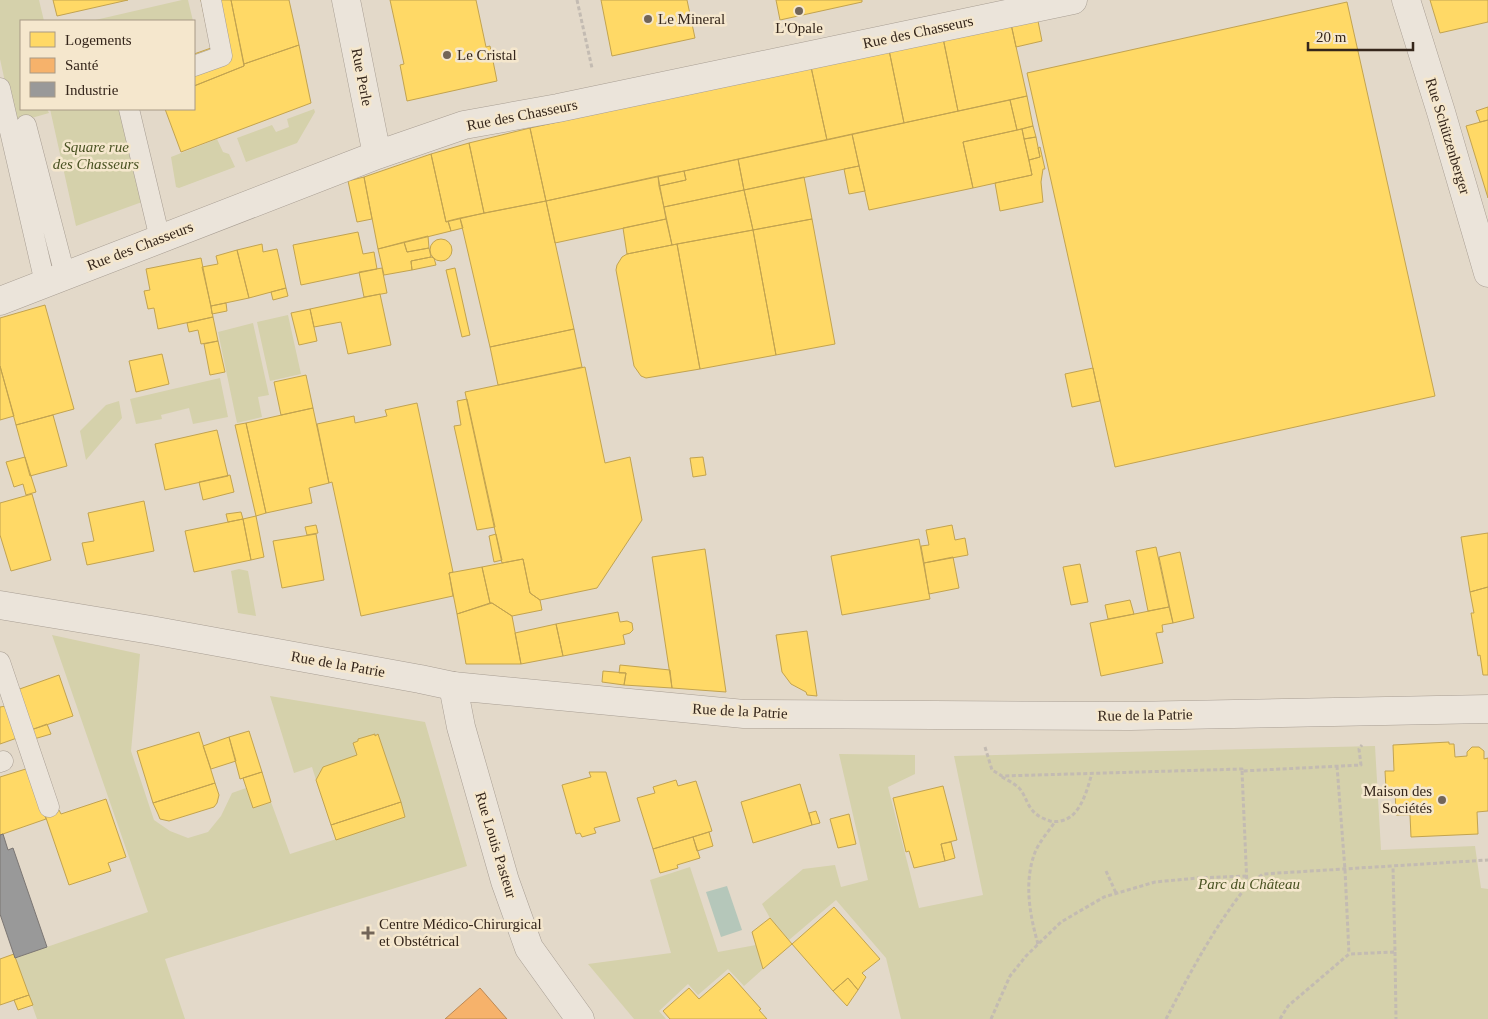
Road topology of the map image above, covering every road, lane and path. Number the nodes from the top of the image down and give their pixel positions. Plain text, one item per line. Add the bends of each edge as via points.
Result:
1 (211, 0) edge
2 (346, 0) edge
3 (577, 0) edge
4 (1068, 0) edge
5 (1406, 0) edge
6 (195, 66) edge
7 (0, 88) edge
8 (598, 100) junction
9 (129, 110) edge
10 (26, 125) dead end
11 (378, 155) junction
12 (160, 239) junction
13 (1488, 273) edge
14 (55, 279) junction
15 (0, 301) edge
16 (0, 605) edge
17 (0, 662) edge
18 (453, 686) junction
19 (1488, 709) edge
20 (1359, 749) dead end
21 (986, 755) dead end
22 (1337, 766) junction
23 (1242, 771) junction
24 (1092, 773) junction
25 (1002, 776) junction
26 (49, 807) dead end
27 (1055, 822) junction
28 (1488, 860) edge
29 (1392, 867) junction
30 (1345, 870) junction
31 (1106, 871) dead end
32 (1246, 876) junction
33 (1247, 886) junction
34 (1116, 893) junction
35 (1038, 944) junction
36 (1395, 952) junction
37 (1349, 954) junction
38 (580, 1019) edge
39 (991, 1019) edge
40 (1166, 1019) edge
41 (1280, 1019) edge
42 (1396, 1019) edge

1 - 6 lane via 222,56
2 - 11 street, Rue Perle
3 - 8 path
4 - 8 street, Rue des Chasseurs
5 - 13 street, Rue Schützenberger
7 - 14 lane
8 - 11 street, Rue des Chasseurs via 464,125
9 - 12 lane
10 - 14 lane
11 - 12 street, Rue des Chasseurs
12 - 14 street, Rue des Chasseurs
14 - 15 street, Rue des Chasseurs
16 - 18 street, Rue de la Patrie
17 - 26 lane
18 - 19 street, Rue de la Patrie via 744,714 1130,716
18 - 38 street, Rue Louis Pasteur via 461,727 505,880 529,948
20 - 22 path via 1361,765
21 - 25 path via 992,770
22 - 23 path
22 - 30 path
23 - 24 path
23 - 32 path
24 - 25 path
24 - 27 path via 1077,811 1069,818
25 - 27 path via 1020,788 1033,812
27 - 35 path via 1034,854 1030,876 1030,912
28 - 29 path
29 - 30 path
29 - 36 path
30 - 33 path via 1262,874
30 - 37 path
31 - 34 path
32 - 33 path
32 - 34 path via 1155,882
33 - 40 path via 1227,910
34 - 35 path via 1061,922
35 - 39 path via 1010,976
36 - 37 path
36 - 42 path
37 - 41 path via 1288,1006

